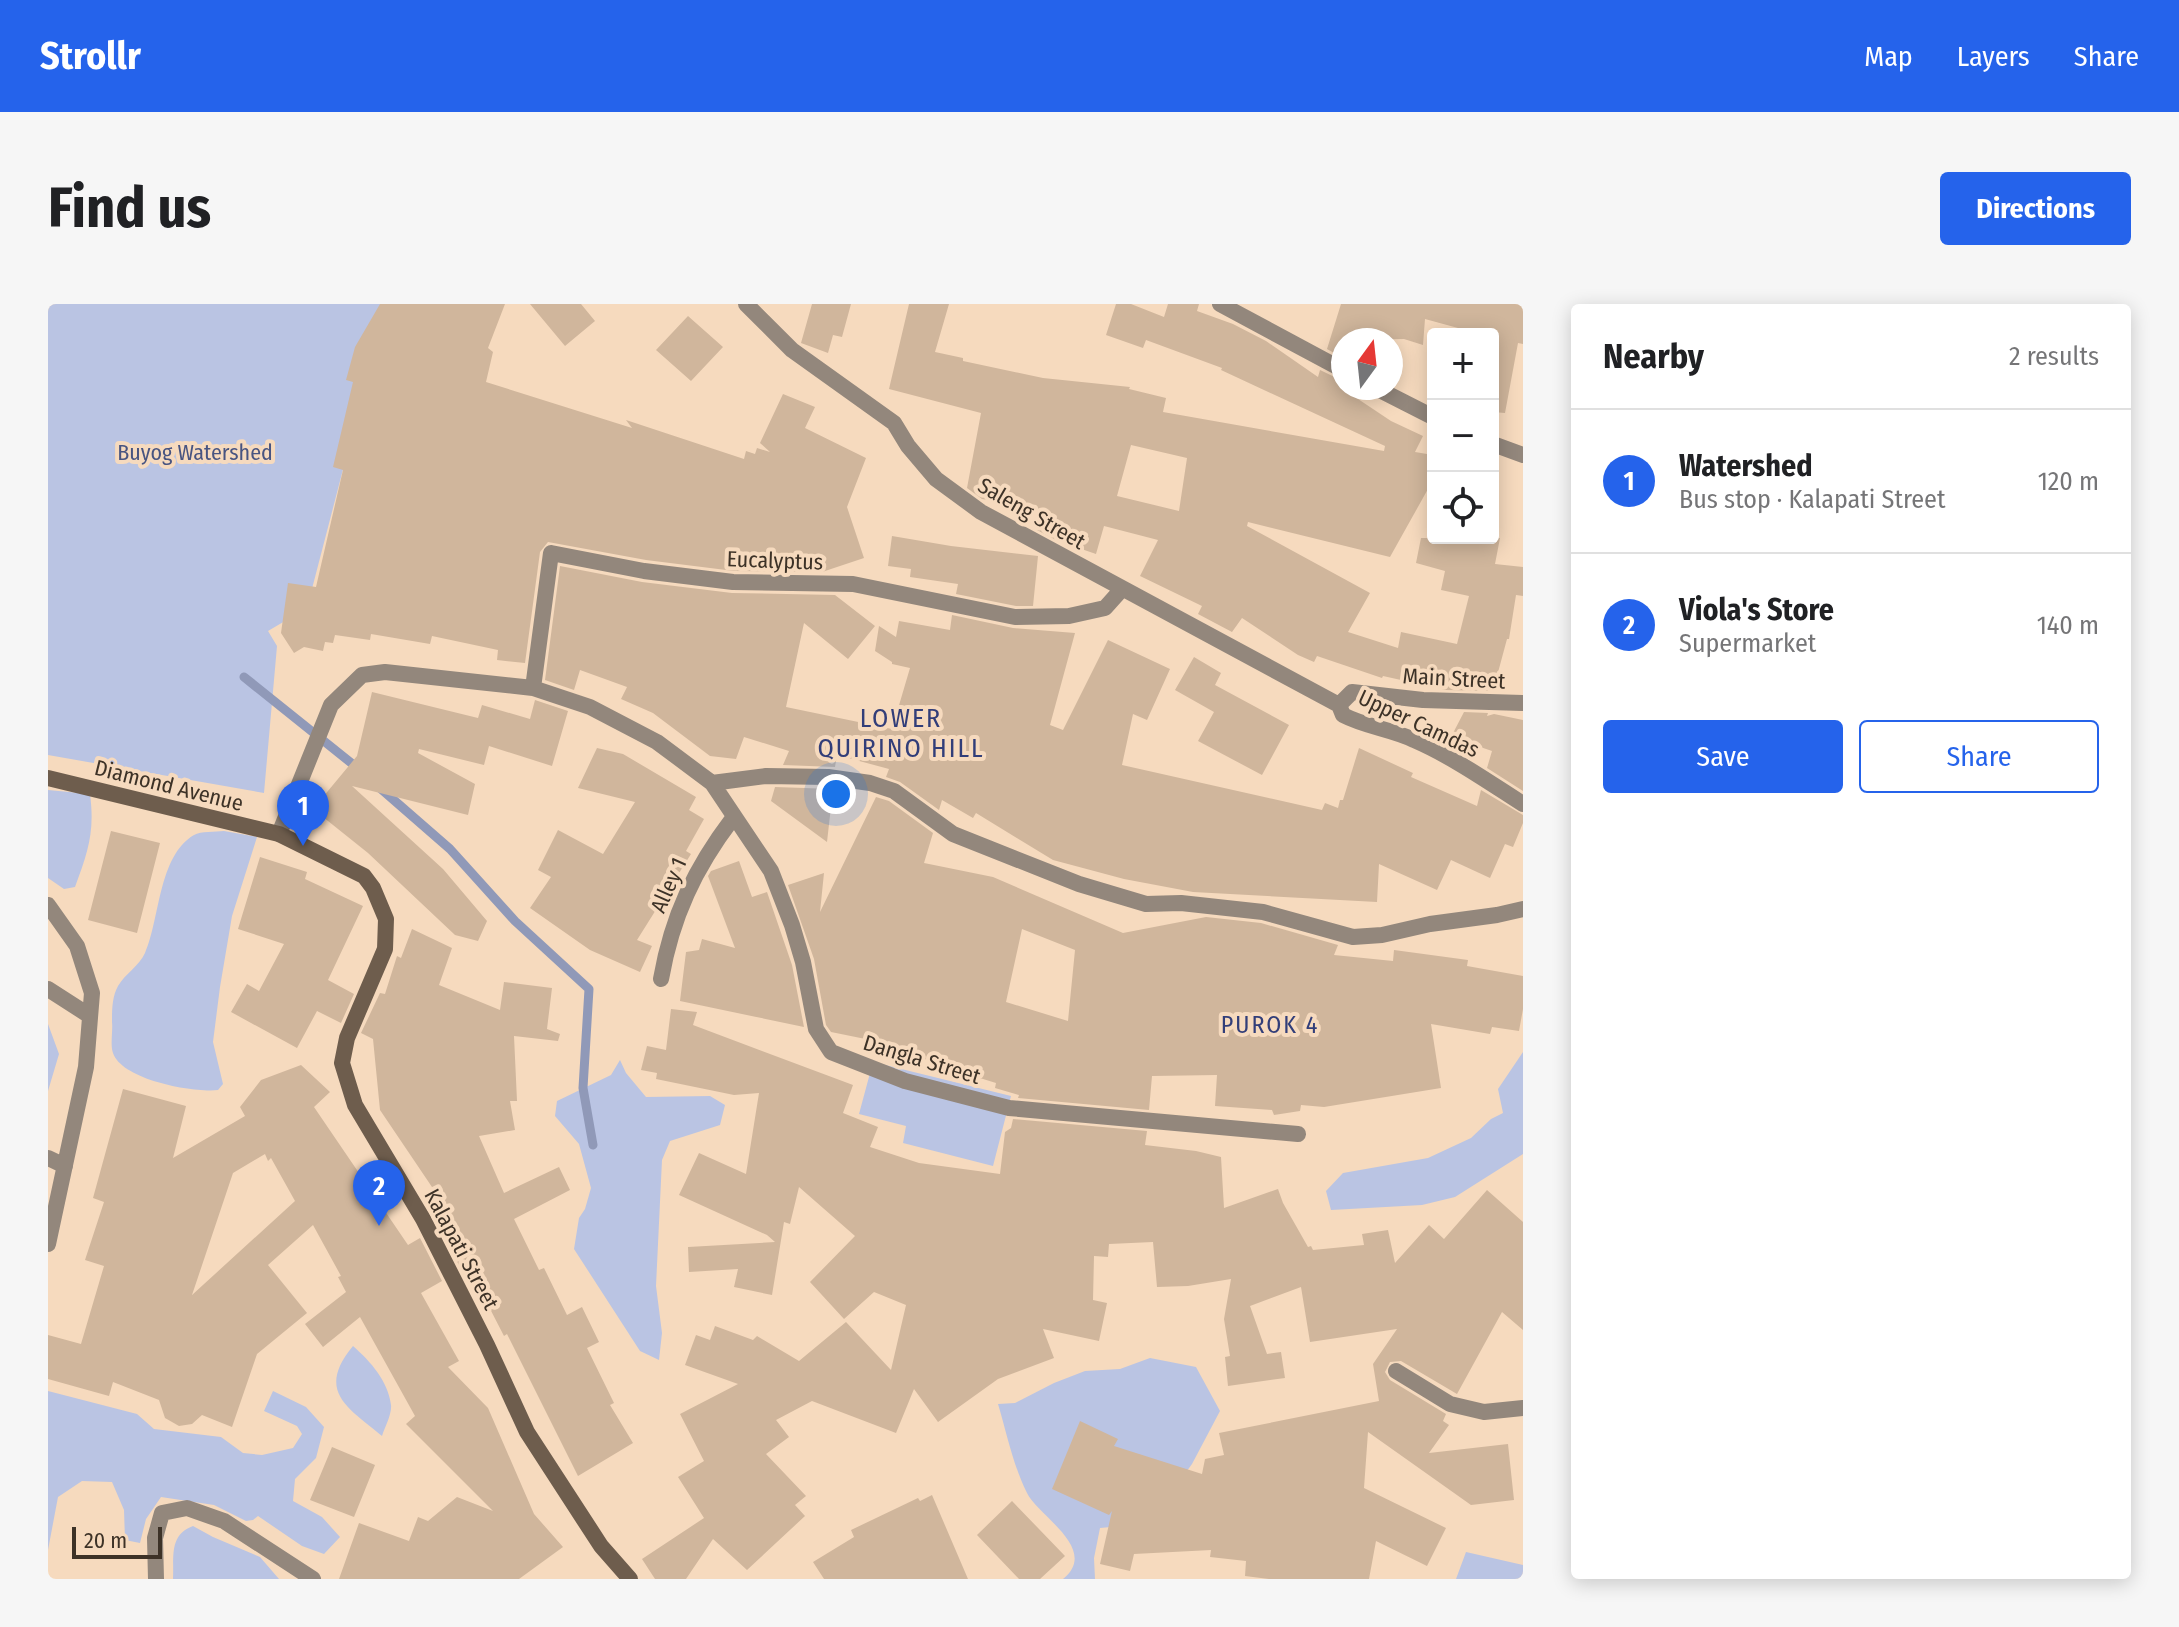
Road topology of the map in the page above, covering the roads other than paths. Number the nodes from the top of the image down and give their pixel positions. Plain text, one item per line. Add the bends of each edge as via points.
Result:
1 (746, 304) edge
2 (1220, 304) edge
3 (1331, 364) edge
4 (1400, 400) edge
5 (1427, 414) edge
6 (1499, 446) edge
7 (1523, 455) edge
8 (1122, 589) junction
9 (533, 688) junction
10 (1523, 703) edge
11 (1339, 705) junction
12 (48, 778) edge
13 (712, 783) junction
14 (1523, 804) edge
15 (733, 818) junction
16 (279, 834) junction
17 (48, 905) edge
18 (1523, 909) edge
19 (661, 979) dead end
20 (48, 989) edge
21 (90, 1016) junction
22 (1298, 1134) dead end
23 (48, 1158) edge
24 (65, 1166) junction
25 (48, 1244) edge
26 (1396, 1371) dead end
27 (1523, 1408) edge
28 (156, 1579) edge
29 (313, 1579) edge
30 (630, 1579) edge

1 - 8 street, Saleng Street via 792,350 894,423 936,479 1012,531
2 - 3 street
4 - 5 street
6 - 7 street
8 - 9 street, Eucalyptus via 1105,608 1069,616 1015,617 853,584 733,582 551,553
8 - 11 street, Saleng Street
9 - 13 street via 590,707 657,742
9 - 16 street via 385,672 362,675 331,705
10 - 11 street, Main Street via 1352,692
11 - 14 street, Upper Camdas via 1343,715 1359,724 1449,756
12 - 16 street, Diamond Avenue
13 - 15 street, Dangla Street
13 - 18 street via 766,776 870,783 894,791 953,834 1079,884 1146,904 1263,912 1353,937
15 - 19 street, Alley 1 via 687,890 668,940
15 - 22 street, Dangla Street via 771,871 799,950 816,1029 831,1052 905,1081 1009,1108
16 - 30 street, Kalapati Street via 364,876 373,888 386,919 385,949 347,1038 342,1063 355,1105 423,1219 527,1432 601,1546
17 - 21 street via 77,946 92,993
20 - 21 street
21 - 24 street via 86,1067
23 - 24 street
24 - 25 street
26 - 27 street via 1450,1404 1484,1412
28 - 29 street via 155,1538 162,1513 187,1508 224,1521

